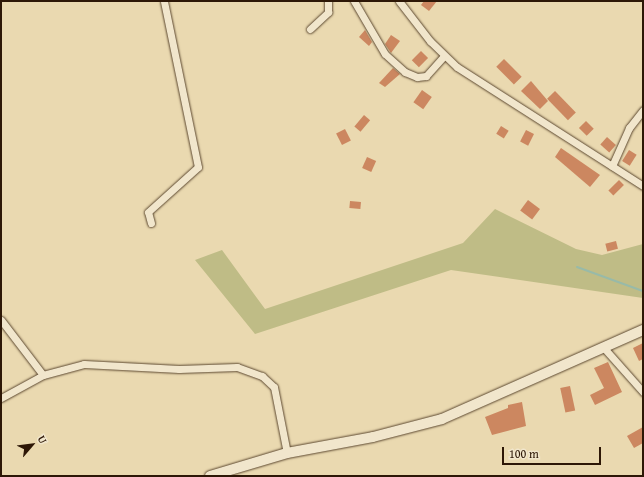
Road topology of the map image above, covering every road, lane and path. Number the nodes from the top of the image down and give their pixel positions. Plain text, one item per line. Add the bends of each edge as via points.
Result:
1 (164, 1) edge
2 (328, 1) edge
3 (354, 1) edge
4 (399, 1) edge
5 (310, 29) dead end
6 (444, 56) junction
7 (643, 110) edge
8 (612, 166) junction
9 (643, 186) edge
10 (151, 223) dead end
11 (1, 320) edge
12 (643, 330) edge
13 (604, 348) junction
14 (43, 375) junction
15 (643, 392) edge
16 (1, 398) edge
17 (287, 454) junction
18 (210, 476) edge

1 - 10 street via 198,167 151,209 148,215
2 - 5 street via 328,12
3 - 6 street via 385,54 405,72 426,76
4 - 6 street
6 - 8 street
7 - 8 street via 629,128
8 - 9 street
11 - 14 street
12 - 13 street
13 - 15 street
13 - 17 street via 442,419
14 - 16 street
14 - 17 street via 94,363 159,368 220,365 245,368 266,378 276,392
17 - 18 street

